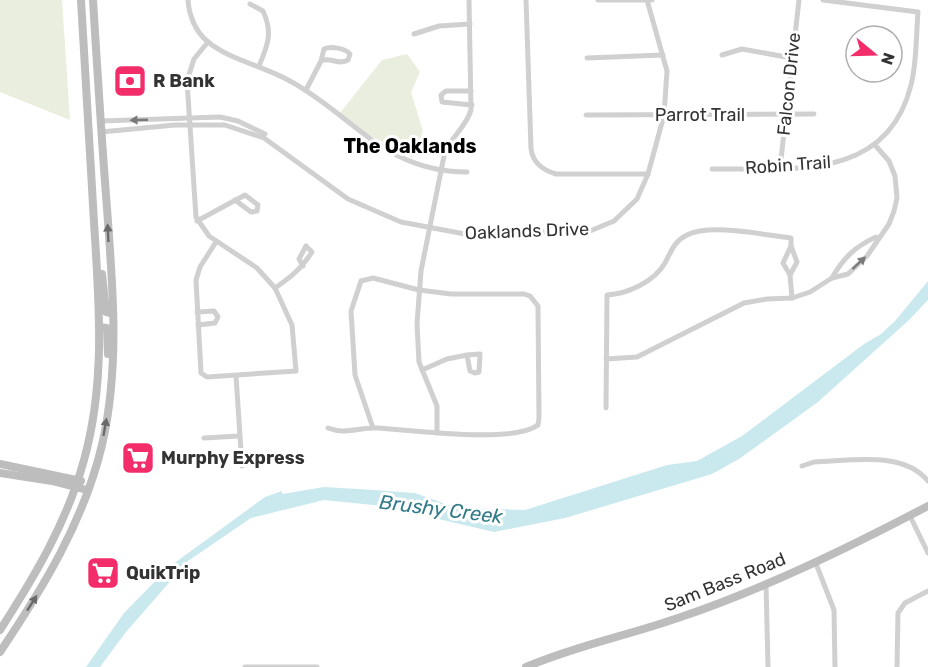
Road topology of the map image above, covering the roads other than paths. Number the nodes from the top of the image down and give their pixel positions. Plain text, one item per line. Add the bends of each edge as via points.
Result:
1 (81, 0) edge
2 (88, 0) edge
3 (93, 0) edge
4 (188, 0) edge
5 (469, 0) edge
6 (526, 0) edge
7 (598, 0) edge
8 (647, 0) edge
9 (652, 0) edge
10 (799, 0) edge
11 (823, 0) edge
12 (864, 2) edge
13 (250, 4) dead end
14 (470, 24) junction
15 (95, 25) junction
16 (414, 34) dead end
17 (208, 42) junction
18 (663, 54) junction
19 (722, 55) dead end
20 (587, 58) dead end
21 (792, 58) junction
22 (321, 61) junction
23 (259, 66) junction
24 (306, 90) junction
25 (471, 91) junction
26 (472, 105) junction
27 (786, 114) junction
28 (814, 114) dead end
29 (663, 115) junction
30 (586, 116) dead end
31 (189, 117) junction
32 (101, 121) junction
33 (89, 122) junction
34 (190, 124) junction
35 (101, 132) junction
36 (89, 133) junction
37 (875, 145) junction
38 (291, 157) junction
39 (780, 168) junction
40 (442, 169) junction
41 (712, 169) dead end
42 (467, 172) dead end
43 (648, 174) junction
44 (235, 200) dead end
45 (197, 221) junction
46 (431, 230) junction
47 (878, 237) junction
48 (95, 238) junction
49 (216, 242) junction
50 (791, 246) junction
51 (303, 266) dead end
52 (790, 275) junction
53 (832, 278) junction
54 (275, 288) junction
55 (419, 290) junction
56 (792, 298) junction
57 (197, 312) junction
58 (113, 314) junction
59 (198, 325) junction
60 (100, 327) junction
61 (467, 356) dead end
62 (606, 359) junction
63 (422, 370) junction
64 (236, 376) junction
65 (110, 391) junction
66 (606, 408) dead end
67 (328, 428) dead end
68 (373, 428) junction
69 (437, 433) junction
70 (239, 436) junction
71 (204, 438) dead end
72 (0, 464) edge
73 (242, 466) dead end
74 (802, 466) dead end
75 (0, 473) edge
76 (928, 481) edge
77 (76, 484) junction
78 (88, 487) junction
79 (928, 506) edge
80 (910, 516) junction
81 (928, 553) edge
82 (815, 561) junction
83 (766, 582) junction
84 (928, 591) edge
85 (0, 630) edge
86 (0, 652) edge
87 (245, 667) edge
88 (317, 667) edge
89 (526, 667) edge
90 (768, 667) edge
91 (835, 667) edge
92 (897, 667) edge

1 - 33 main road
2 - 15 main road
3 - 15 main road
4 - 17 street via 194,24
5 - 14 street
6 - 43 street via 531,148 536,162 556,174
7 - 8 street
8 - 9 street
8 - 18 street, Oaklands Drive
10 - 21 street, Falcon Drive
11 - 12 street
12 - 37 street, Robin Trail via 918,12 912,83 905,105 892,129
13 - 23 street via 263,11 269,26 269,44
14 - 16 street via 439,26
14 - 25 street
15 - 32 main road
17 - 23 street
17 - 31 street via 189,71
18 - 20 street
18 - 29 street, Oaklands Drive via 668,79
19 - 21 street via 742,49
21 - 27 street, Falcon Drive
22 - 22 street via 344,63 350,54 328,47
22 - 24 street
23 - 24 street
24 - 40 street via 374,143 404,158
25 - 26 street
25 - 26 street via 447,91 441,95 442,102 448,104
26 - 40 street via 467,122 446,151
27 - 28 street, Parrot Trail
27 - 29 street, Parrot Trail
27 - 39 street, Falcon Drive
29 - 30 street, Parrot Trail
29 - 43 street, Oaklands Drive
31 -> 32 street, Oaklands Drive
31 - 34 street
31 - 38 street, Oaklands Drive via 238,121 266,135
32 - 33 main road
32 - 35 main road
33 - 36 main road
34 - 35 street, Oaklands Drive
34 - 38 street, Oaklands Drive via 225,125 251,132
34 - 45 street
35 - 36 main road
58 -> 35 main road
36 - 48 main road
37 - 39 street, Robin Trail via 840,162
37 - 47 street via 889,161 897,198 889,224
38 - 46 street, Oaklands Drive via 362,207
39 - 41 street, Robin Trail
40 - 42 street
40 - 46 street
43 - 46 street, Oaklands Drive via 638,199 627,211 590,231 465,234
44 - 45 street
45 - 49 street
46 - 55 street
47 - 53 street via 859,245 840,263
53 -> 47 street via 848,274
48 - 58 main road via 106,312
48 - 60 main road
49 - 54 street via 257,268
49 - 57 street via 197,274
50 - 52 street via 797,262
50 - 52 street via 783,263
50 - 62 street via 791,238 704,229 686,235 673,246 657,274 616,295 606,295
51 - 54 street
52 - 56 street
53 - 56 street
54 - 64 street via 292,325 296,371
55 - 63 street via 417,332
55 - 68 street via 369,278 360,283 354,297 351,311 355,375
55 - 69 street via 466,295 524,294 538,306 538,425 515,433
56 - 62 street via 744,303 637,357
57 - 59 street
57 - 59 street via 214,311 218,317 214,323
58 - 65 main road
59 - 64 street via 201,373
60 - 65 main road via 107,328
60 - 77 main road via 98,388
61 - 63 street via 453,357
62 - 66 street
63 - 69 street via 437,406
64 - 70 street
78 -> 65 main road via 102,444
67 - 68 street via 340,432
68 - 69 street
70 - 71 street
70 - 73 street
72 - 77 main road
74 - 76 street via 814,462 894,461 912,466
75 - 77 main road
77 - 78 main road
77 - 85 main road via 44,558
86 -> 78 main road via 52,569
79 - 80 main road, Sam Bass Road
80 - 81 street
80 - 82 main road, Sam Bass Road
82 - 83 main road, Sam Bass Road
82 - 91 street via 834,610
83 - 89 main road, Sam Bass Road via 679,618 576,646
83 - 90 street
84 - 92 street via 905,603 898,613
87 - 88 street

